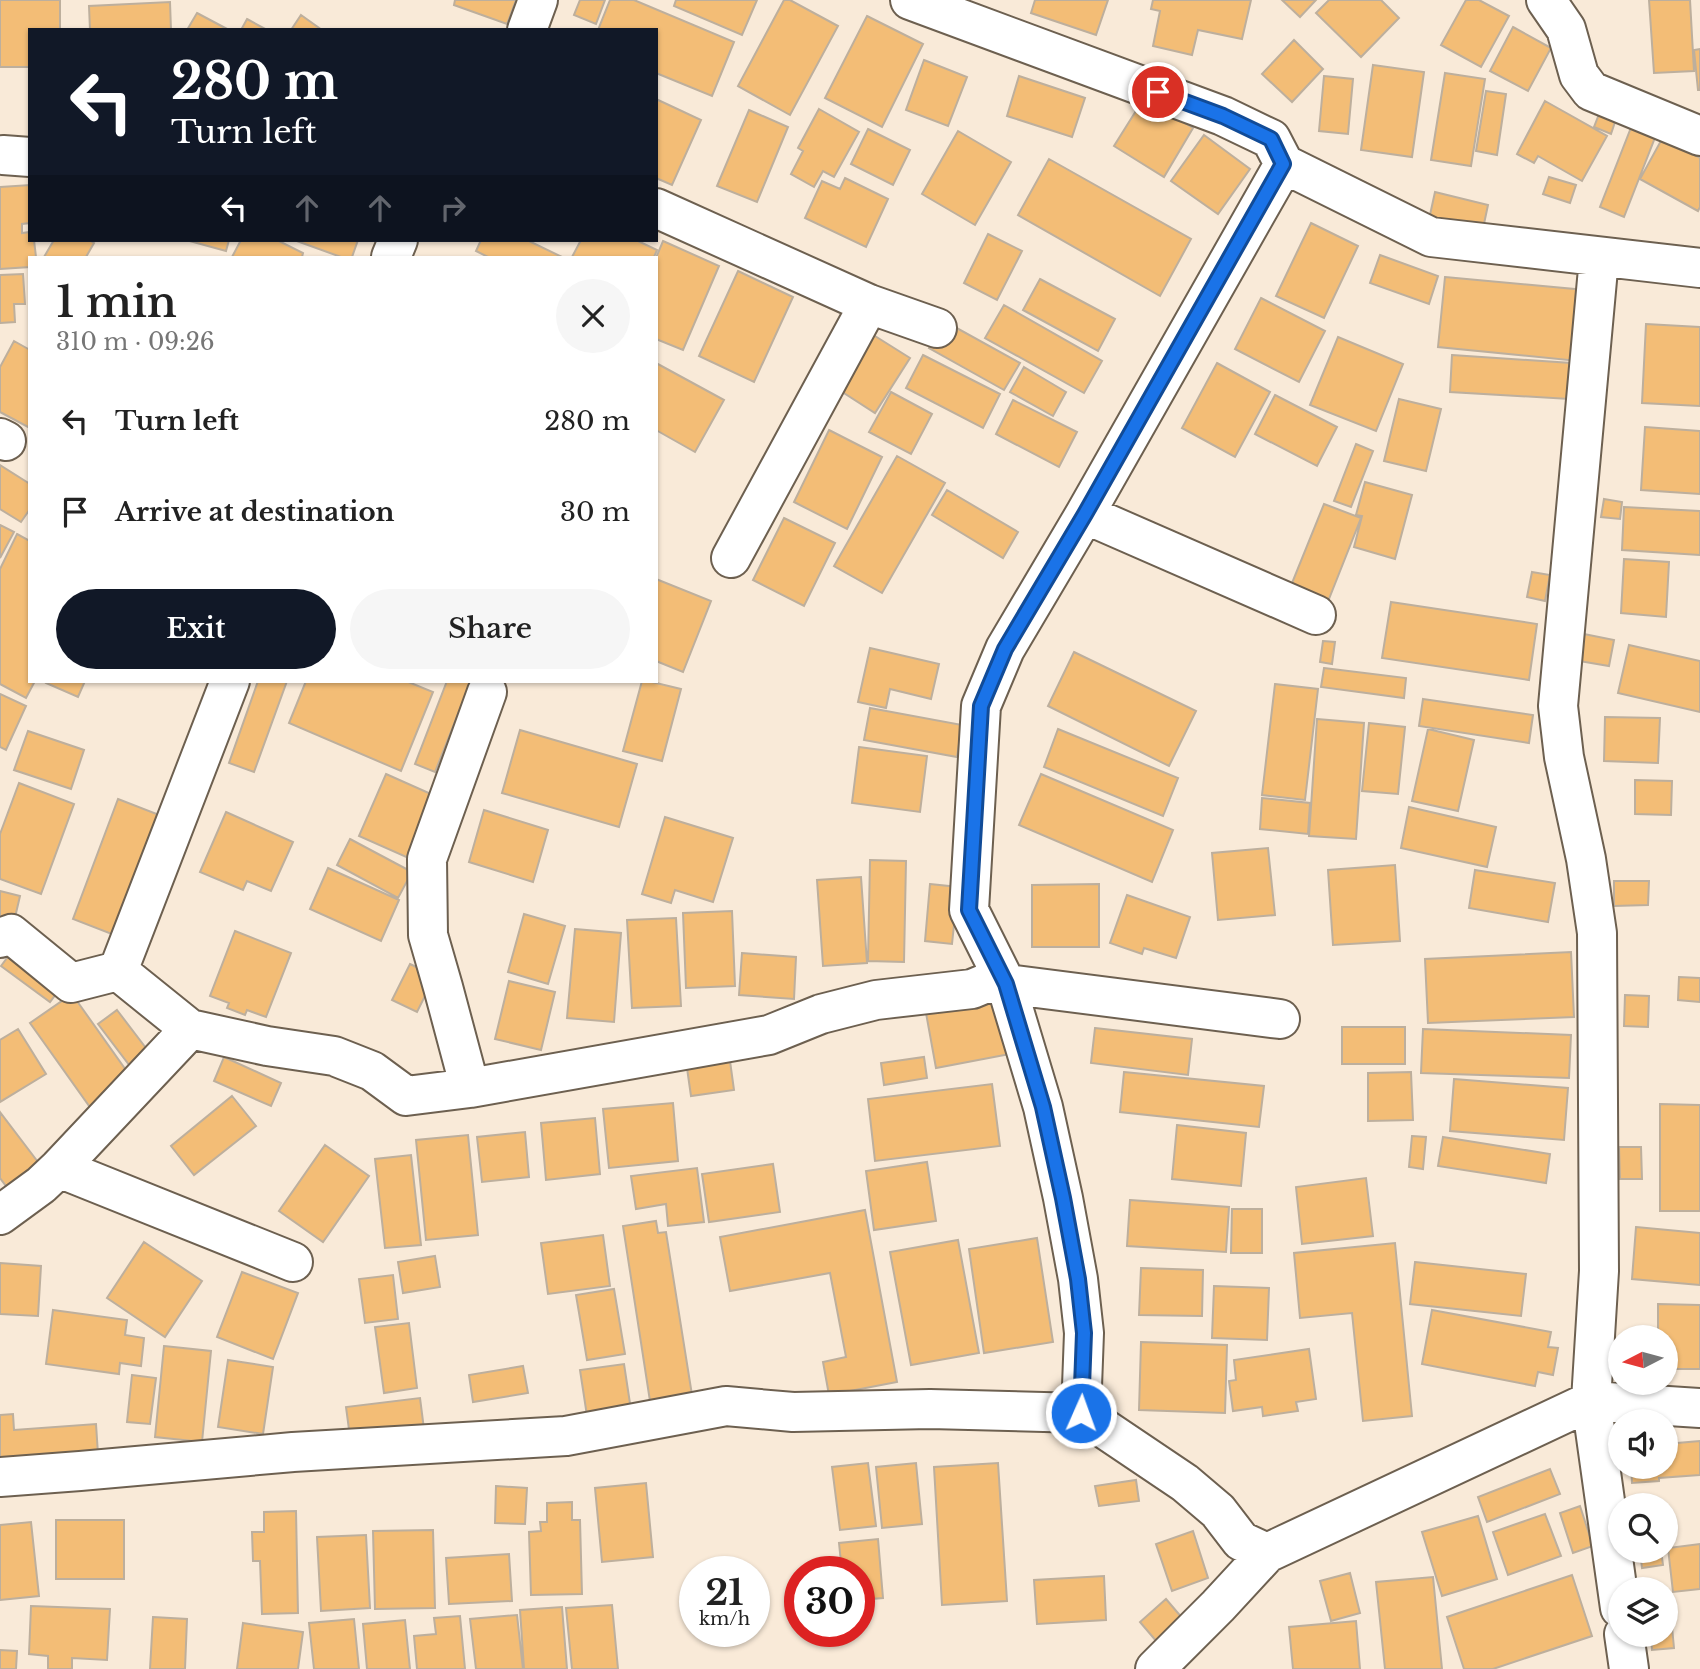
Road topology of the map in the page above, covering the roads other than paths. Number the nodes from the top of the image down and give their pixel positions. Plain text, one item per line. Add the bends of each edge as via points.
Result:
1 (538, 0) edge
2 (910, 0) edge
3 (1546, 0) edge
4 (528, 28) edge
5 (1700, 136) edge
6 (1283, 164) junction
7 (658, 209) edge
8 (1599, 258) junction
9 (1700, 268) edge
10 (869, 304) junction
11 (937, 328) dead end
12 (1085, 514) junction
13 (731, 558) dead end
14 (1316, 615) dead end
15 (229, 683) edge
16 (487, 692) dead end
17 (0, 938) edge
18 (118, 971) junction
19 (1006, 984) junction
20 (1280, 1019) dead end
21 (190, 1030) junction
22 (470, 1088) junction
23 (59, 1168) junction
24 (0, 1215) edge
25 (293, 1262) dead end
26 (1591, 1401) junction
27 (1700, 1408) edge
28 (1081, 1413) junction
29 (0, 1477) edge
30 (1267, 1552) junction
31 (1616, 1577) edge
32 (1626, 1647) edge
33 (1155, 1669) edge
34 (1629, 1669) edge

1 - 4 street
2 - 6 street via 1223,116 1271,139
3 - 5 street via 1566,29 1579,75 1591,91
6 - 8 street via 1431,237
6 - 12 street
7 - 10 street
8 - 9 street
8 - 26 street via 1558,706 1597,933 1599,1271
10 - 11 street
10 - 13 street
12 - 14 street
12 - 19 street via 1005,649 981,706 969,910
15 - 18 street
16 - 22 street via 427,859 428,935
17 - 18 street via 11,934 72,983
18 - 21 street
19 - 20 street
19 - 22 street via 876,1000 821,1014 769,1035
19 - 28 street via 1043,1107 1078,1279 1084,1333
21 - 22 street via 334,1056 372,1072 406,1096
21 - 23 street
23 - 24 street
23 - 25 street
26 - 27 street
26 - 30 street
26 - 31 street
28 - 29 street via 793,1412 726,1406 566,1436 293,1452
28 - 30 street via 1185,1483 1219,1511 1241,1541
30 - 33 street
32 - 34 street

